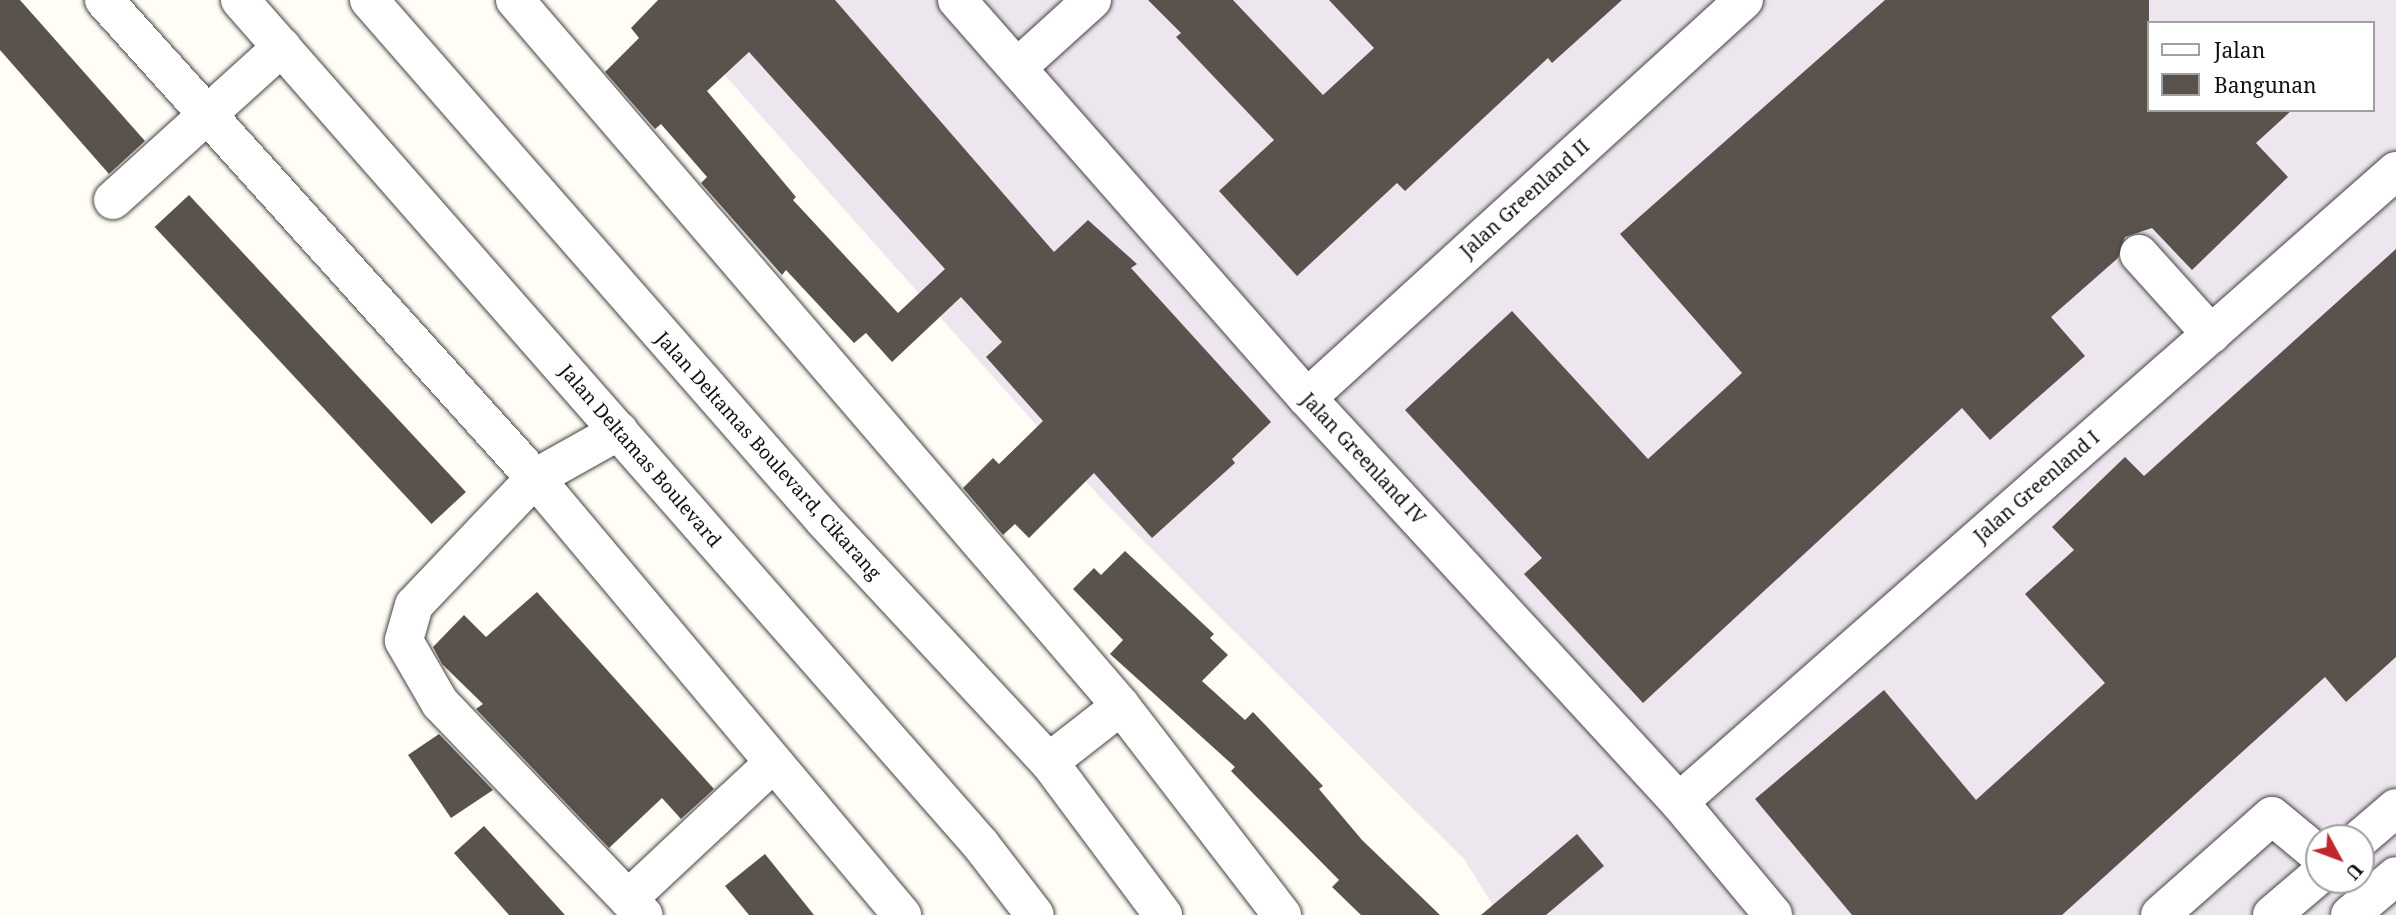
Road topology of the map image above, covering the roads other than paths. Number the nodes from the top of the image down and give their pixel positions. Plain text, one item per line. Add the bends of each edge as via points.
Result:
1 (104, 0) edge
2 (240, 0) edge
3 (369, 0) edge
4 (515, 0) edge
5 (957, 0) edge
6 (1091, 0) edge
7 (1744, 0) edge
8 (282, 47) junction
9 (1017, 67) junction
10 (203, 116) junction
11 (2396, 171) edge
12 (113, 200) dead end
13 (2139, 254) dead end
14 (2211, 334) junction
15 (1307, 398) junction
16 (619, 431) junction
17 (536, 478) junction
18 (1121, 706) junction
19 (1049, 762) junction
20 (771, 765) junction
21 (1679, 802) junction
22 (2396, 808) edge
23 (2375, 826) edge
24 (2305, 841) edge
25 (2396, 876) edge
26 (2305, 887) edge
27 (635, 907) edge
28 (902, 915) edge
29 (1035, 915) edge
30 (1163, 915) edge
31 (1282, 915) edge
32 (1773, 915) edge
33 (2160, 915) edge
34 (2272, 915) edge
35 (2350, 915) edge

1 - 10 street
2 - 8 street, Jalan Deltamas Boulevard
3 - 19 street, Jalan Deltamas Boulevard, Cikarang via 814,509
4 - 18 street
5 - 9 street, Jalan Greenland IV
6 - 9 street
7 - 15 street, Jalan Greenland II
8 - 10 street
8 - 16 street, Jalan Deltamas Boulevard
9 - 15 street, Jalan Greenland IV
10 - 12 street
10 - 17 street
11 - 14 street, Jalan Greenland I
13 - 14 street
14 - 21 street, Jalan Greenland I
15 - 21 street, Jalan Greenland IV
16 - 17 street
16 - 29 street, Jalan Deltamas Boulevard via 972,834
17 - 20 street
17 - 27 street via 414,605 406,648 440,703
18 - 19 street
18 - 31 street
19 - 30 street, Jalan Deltamas Boulevard, Cikarang
20 - 27 street
20 - 28 street
21 - 32 street, Jalan Greenland IV
22 - 23 street
24 - 33 street via 2281,818 2272,816
25 - 35 street
26 - 34 street

